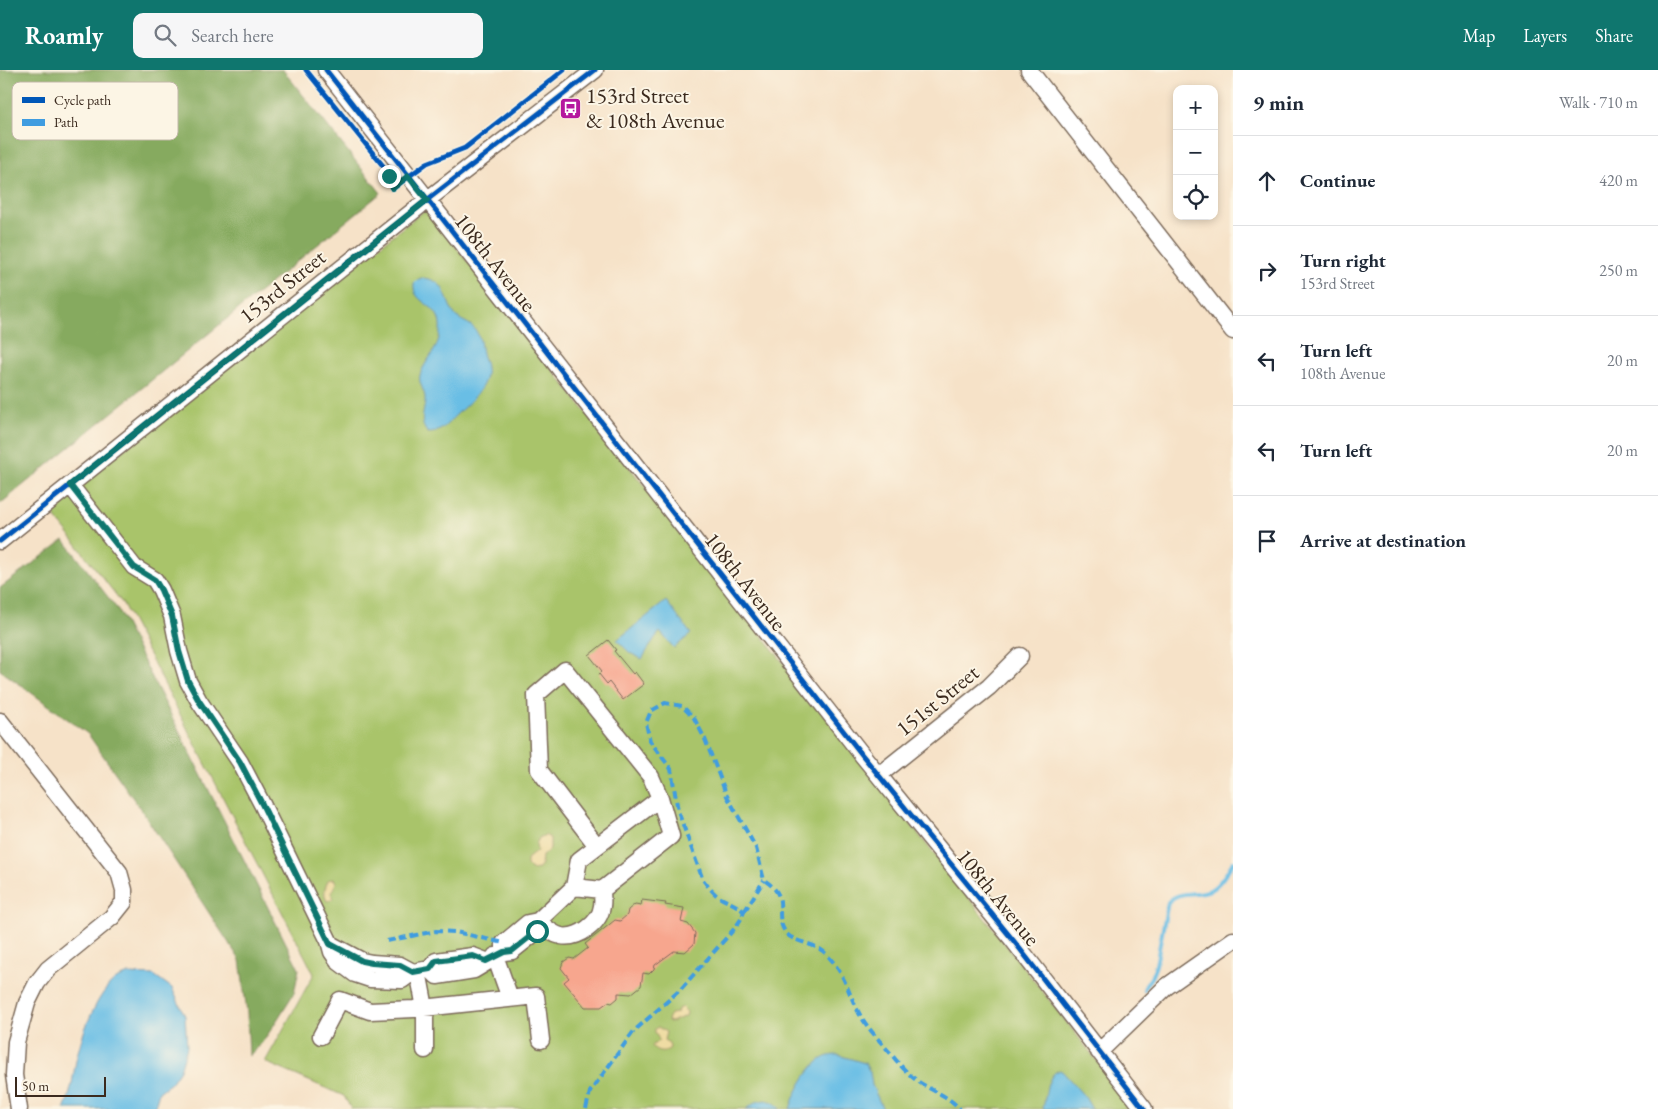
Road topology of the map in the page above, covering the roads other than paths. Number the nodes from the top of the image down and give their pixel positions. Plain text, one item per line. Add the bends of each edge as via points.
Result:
1 (326, 70) edge
2 (594, 70) edge
3 (1028, 70) edge
4 (427, 200) junction
5 (1233, 331) edge
6 (70, 485) junction
7 (0, 540) edge
8 (1020, 656) dead end
9 (0, 721) edge
10 (879, 775) junction
11 (660, 798) junction
12 (598, 846) junction
13 (574, 887) junction
14 (602, 890) junction
15 (538, 922) junction
16 (1233, 940) edge
17 (495, 956) junction
18 (420, 971) junction
19 (510, 998) junction
20 (425, 1008) junction
21 (321, 1036) dead end
22 (540, 1040) dead end
23 (425, 1050) dead end
24 (1099, 1052) junction
25 (19, 1109) edge
26 (1144, 1109) edge

1 - 4 street, 108th Avenue
2 - 4 street, 153rd Street
3 - 5 street
4 - 6 street, 153rd Street
4 - 10 street, 108th Avenue
6 - 7 street, 153rd Street
6 - 18 street via 134,567 155,580 161,590 172,616 188,681 244,770 330,944 362,961 400,965
8 - 10 street, 151st Street via 990,687
9 - 25 street via 118,872 124,890 124,902 112,917 48,969 30,996 16,1042 14,1075
10 - 24 street, 108th Avenue
11 - 12 street
11 - 12 street via 651,778 565,670 536,695 539,770
11 - 14 street via 671,836
12 - 13 street via 579,860
13 - 14 street
13 - 15 street
14 - 15 street via 602,906 590,927 563,936
15 - 17 street via 528,923 504,943
16 - 24 street via 1166,987
17 - 18 street via 436,961
17 - 19 street
18 - 20 street
19 - 20 street
19 - 22 street via 536,996
20 - 21 street via 370,1011 340,1000
20 - 23 street
24 - 26 street, 108th Avenue

